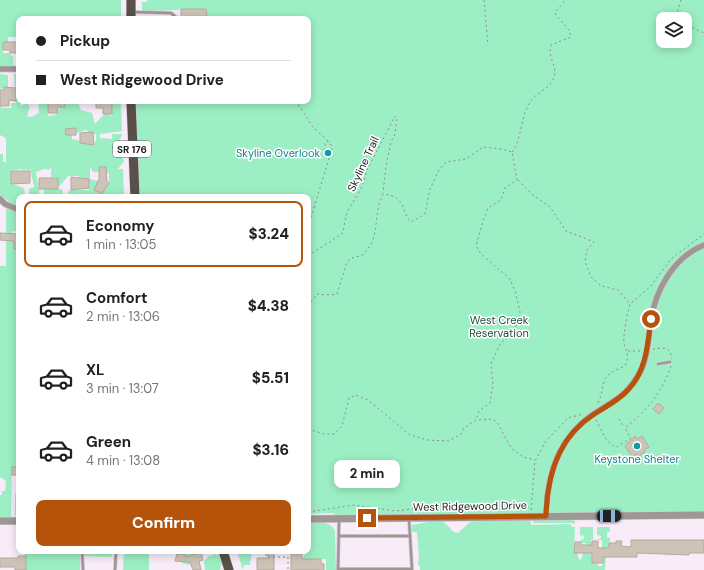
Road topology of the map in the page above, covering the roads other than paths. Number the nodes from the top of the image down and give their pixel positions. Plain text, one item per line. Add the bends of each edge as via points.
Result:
1 (132, 0) edge
2 (131, 16) edge
3 (174, 16) edge
4 (0, 69) edge
5 (16, 69) edge
6 (132, 104) edge
7 (135, 194) edge
8 (0, 199) edge
9 (16, 209) edge
10 (704, 245) edge
11 (670, 362) dead end
12 (658, 364) dead end
13 (704, 515) edge
14 (546, 516) junction
15 (409, 518) junction
16 (311, 519) edge
17 (339, 519) junction
18 (0, 521) edge
19 (16, 521) edge
20 (339, 536) junction
21 (410, 536) junction
22 (82, 554) edge
23 (116, 554) edge
24 (224, 554) edge
25 (338, 569) edge
26 (83, 570) edge
27 (115, 570) edge
28 (229, 570) edge

1 - 2 main road
2 - 3 lane via 171,13
4 - 5 street
6 - 7 main road, SR 176
8 - 9 street
10 - 14 street via 682,258 665,279 655,300 645,358 629,390 576,428 564,443 552,467
11 - 12 lane
13 - 14 street, West Ridgewood Drive
14 - 15 street, West Ridgewood Drive
15 - 17 street, West Ridgewood Drive
15 - 21 lane
16 - 17 street, West Ridgewood Drive
17 - 20 lane
18 - 19 street
20 - 21 lane
20 - 25 lane
21 - 25 lane via 412,569
22 - 26 lane
23 - 27 lane
24 - 28 main road

